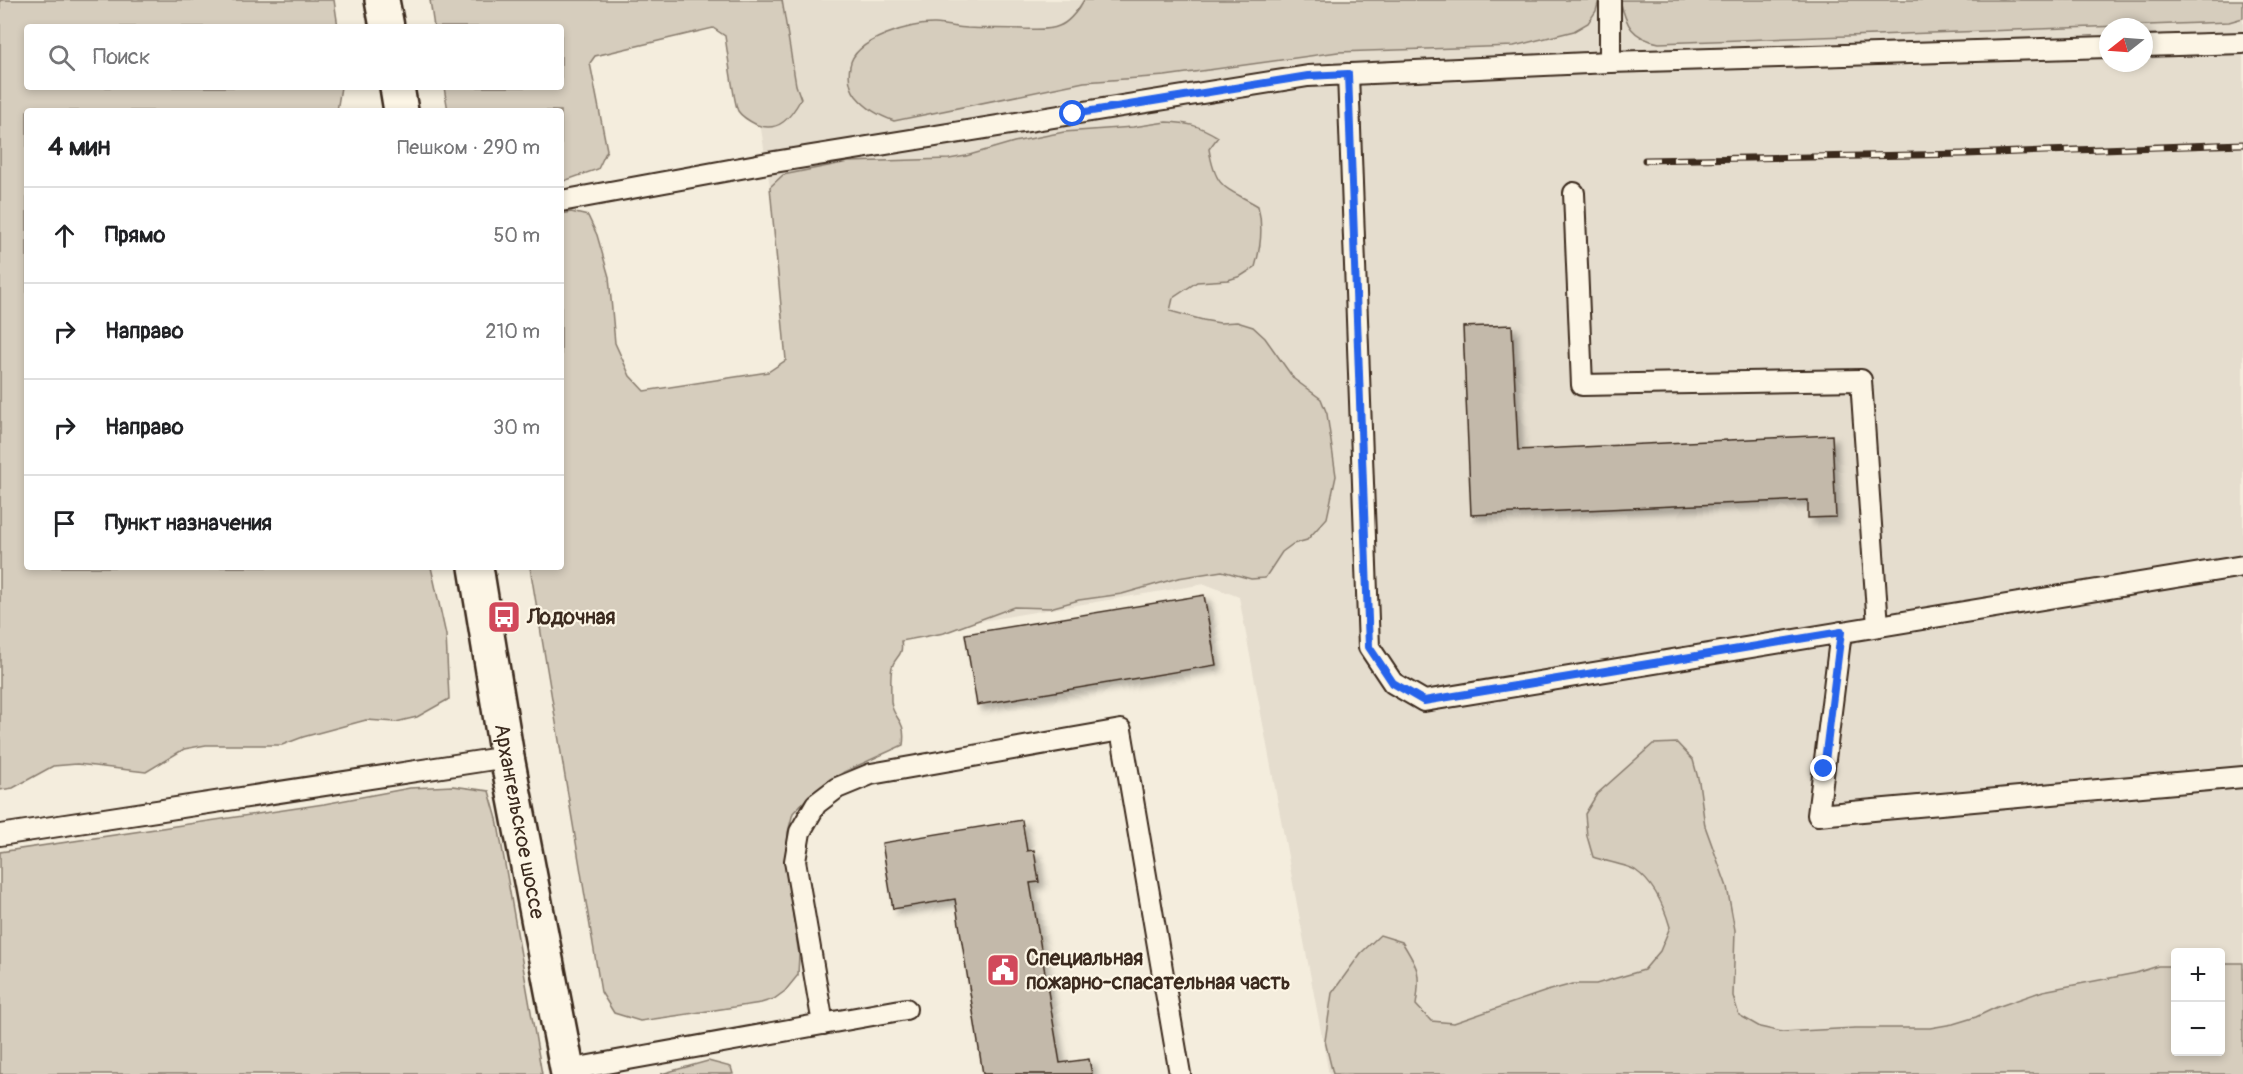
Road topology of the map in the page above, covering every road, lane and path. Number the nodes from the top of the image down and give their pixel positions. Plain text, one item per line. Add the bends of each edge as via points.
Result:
1 (382, 0) edge
2 (1610, 0) edge
3 (386, 24) edge
4 (2243, 43) edge
5 (2153, 46) edge
6 (2099, 47) edge
7 (1610, 62) junction
8 (1348, 74) junction
9 (398, 90) edge
10 (400, 108) edge
11 (1574, 193) dead end
12 (564, 200) edge
13 (2243, 566) edge
14 (476, 570) edge
15 (1878, 626) junction
16 (1841, 632) junction
17 (507, 757) junction
18 (2243, 777) edge
19 (0, 835) edge
20 (906, 1009) dead end
21 (823, 1024) junction
22 (568, 1072) edge
23 (1180, 1074) edge

1 - 3 main road
2 - 7 lane
4 - 5 lane
6 - 7 lane
7 - 8 lane
8 - 12 lane via 1308,76 768,163
8 - 16 lane via 1369,647 1393,683 1424,701
9 - 10 main road
11 - 15 lane via 1582,385 1861,380
13 - 15 lane
14 - 17 main road, Архангельское шоссе
15 - 16 lane
16 - 18 lane via 1818,815
17 - 19 lane
17 - 22 main road, Архангельское шоссе
20 - 21 lane
21 - 22 lane
21 - 23 lane via 795,861 800,832 816,804 837,788 871,774 1121,730

